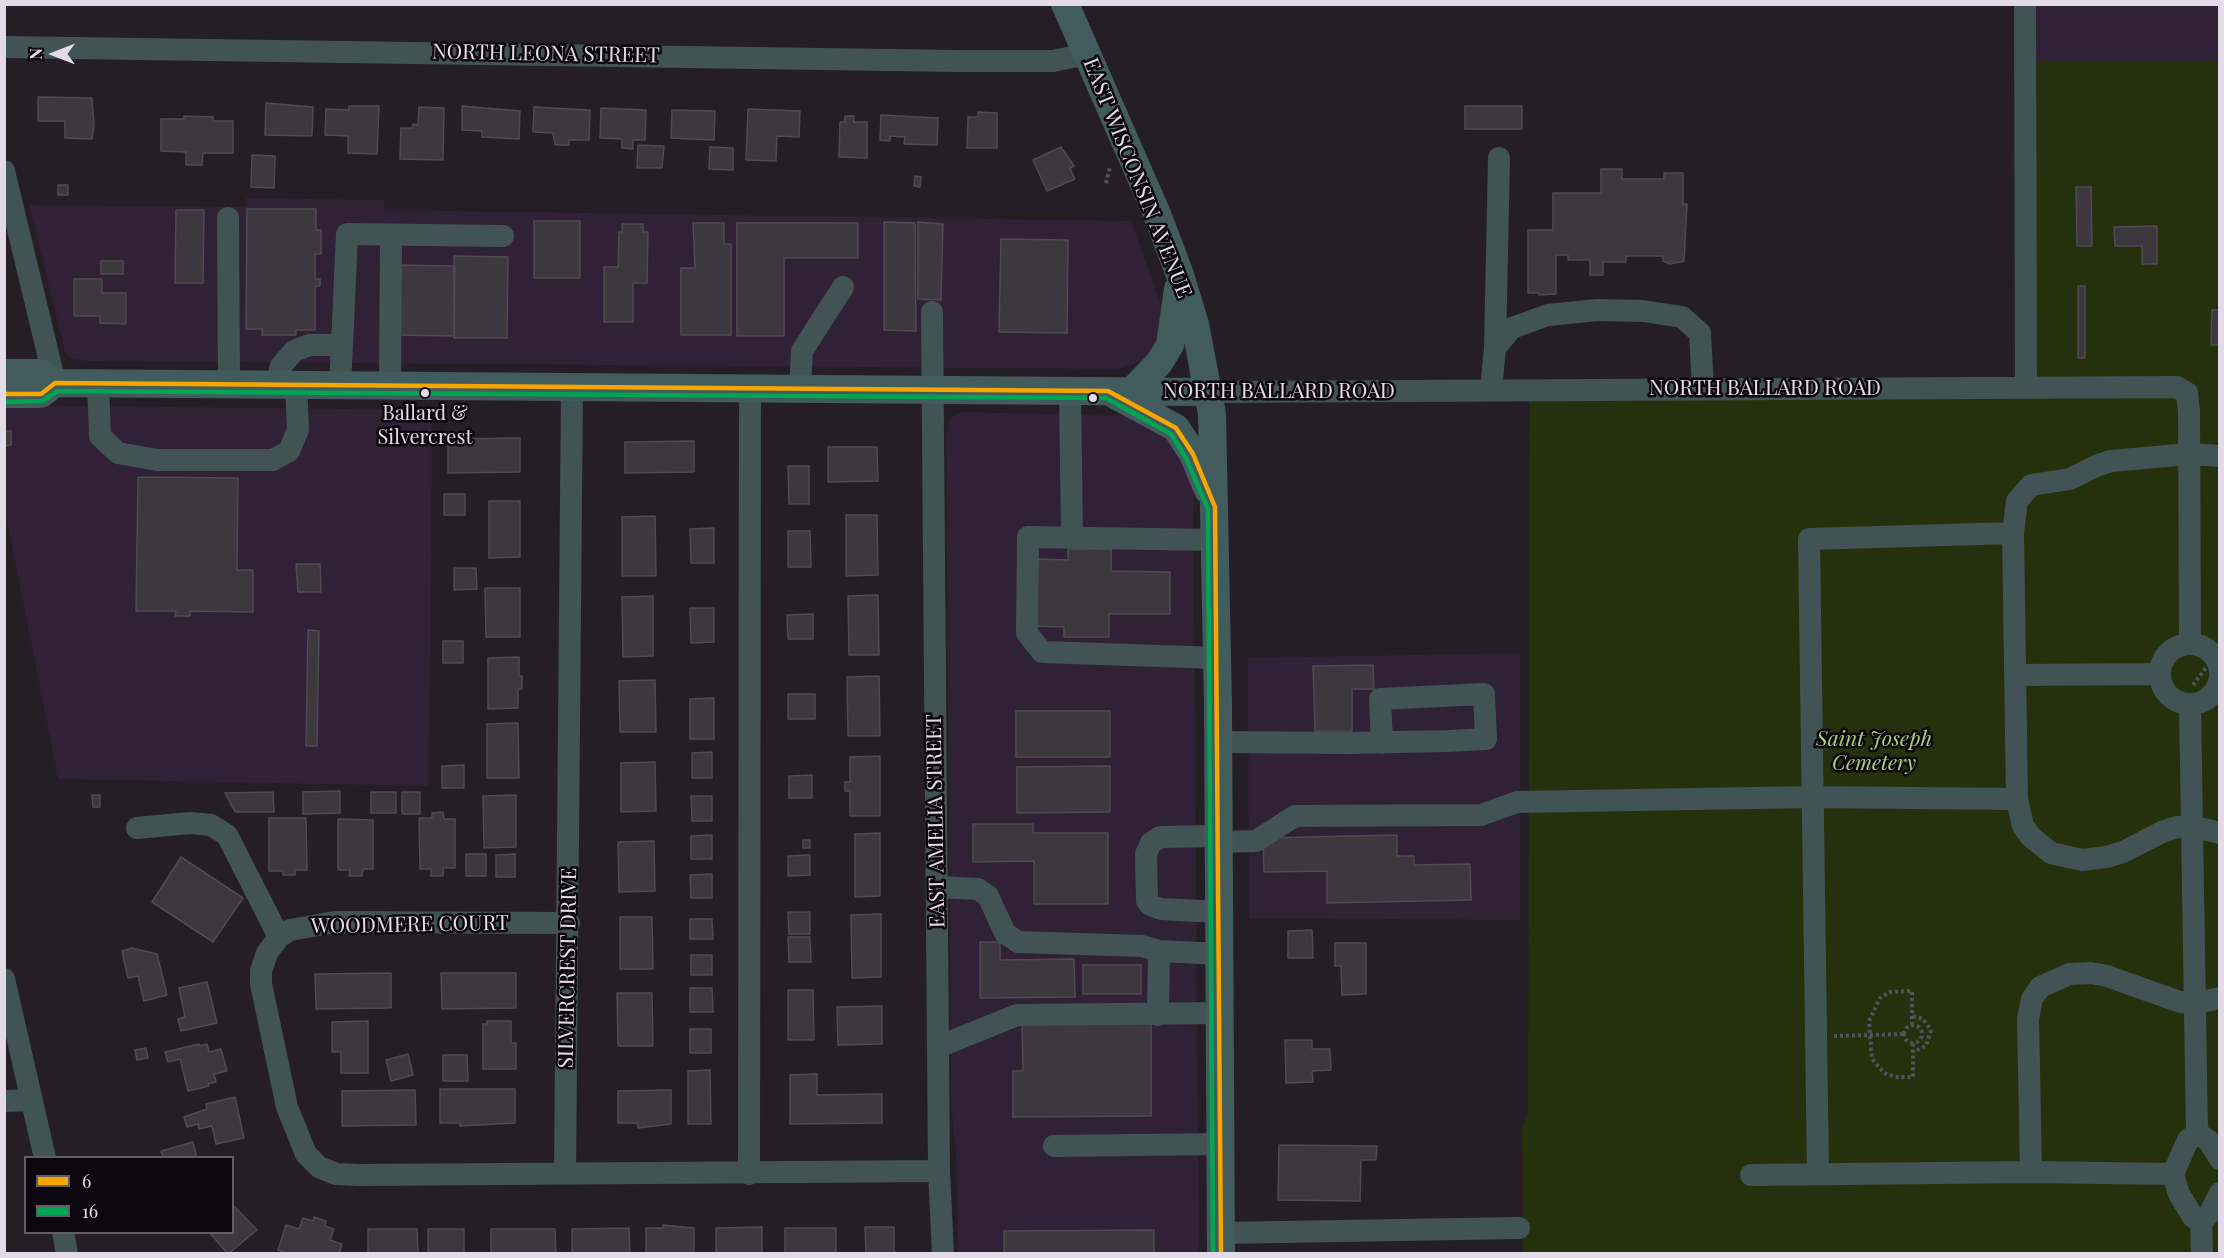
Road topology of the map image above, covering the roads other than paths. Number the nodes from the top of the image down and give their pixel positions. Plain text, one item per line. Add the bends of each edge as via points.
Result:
1 (1065, 4) edge
2 (2025, 4) edge
3 (4, 47) edge
4 (1087, 54) junction
5 (1499, 158) dead end
6 (4, 171) edge
7 (228, 218) dead end
8 (391, 236) junction
9 (503, 236) dead end
10 (1180, 275) junction
11 (843, 287) dead end
12 (932, 312) dead end
13 (342, 345) junction
14 (1495, 348) junction
15 (4, 373) edge
16 (55, 383) junction
17 (98, 383) junction
18 (229, 384) junction
19 (286, 385) junction
20 (340, 385) junction
21 (390, 385) junction
22 (2031, 386) junction
23 (572, 387) junction
24 (750, 389) junction
25 (800, 389) junction
26 (933, 389) junction
27 (1703, 389) junction
28 (1491, 390) junction
29 (1070, 391) junction
30 (1119, 391) junction
31 (1209, 392) junction
32 (4, 394) edge
33 (2189, 454) junction
34 (2220, 456) edge
35 (1215, 507) junction
36 (2013, 533) junction
37 (1072, 537) junction
38 (1216, 540) junction
39 (2190, 644) junction
40 (1218, 658) junction
41 (2219, 667) edge
42 (2159, 674) junction
43 (2016, 675) junction
44 (2190, 698) junction
45 (1218, 742) junction
46 (1382, 743) junction
47 (1812, 797) junction
48 (2018, 799) junction
49 (2191, 826) junction
50 (137, 828) dead end
51 (2220, 833) edge
52 (1219, 839) junction
53 (938, 887) junction
54 (1219, 912) junction
55 (569, 923) junction
56 (279, 937) junction
57 (1159, 951) junction
58 (1220, 954) junction
59 (4, 979) edge
60 (2220, 998) edge
61 (2196, 1002) junction
62 (1220, 1013) junction
63 (1158, 1015) junction
64 (938, 1047) junction
65 (32, 1100) junction
66 (4, 1101) edge
67 (2197, 1133) junction
68 (1220, 1144) junction
69 (1054, 1146) dead end
70 (45, 1156) edge
71 (2220, 1158) edge
72 (939, 1171) junction
73 (2031, 1172) junction
74 (1818, 1173) junction
75 (565, 1174) junction
76 (749, 1174) junction
77 (2173, 1174) junction
78 (1751, 1175) dead end
79 (2220, 1193) edge
80 (2201, 1222) junction
81 (1519, 1228) dead end
82 (63, 1234) edge
83 (1221, 1243) edge
84 (67, 1254) edge
85 (943, 1254) edge
86 (2202, 1254) edge

1 - 4 main road, EAST WISCONSIN AVENUE
2 - 22 street
3 - 4 street, NORTH LEONA STREET via 958,61 1053,61
4 - 10 main road, EAST WISCONSIN AVENUE
5 - 14 street
6 - 16 street
7 - 18 street
8 - 9 street
8 - 13 street via 346,234
8 - 21 street
10 - 30 main road via 1173,339 1159,363
10 - 31 main road, EAST WISCONSIN AVENUE
11 - 25 street via 802,351
12 - 26 street, EAST AMELIA STREET
13 - 19 street via 309,345 294,351 281,366
13 - 20 street
14 - 27 street via 1512,328 1548,315 1597,310 1682,317 1700,333
14 - 28 street
15 - 16 main road, NORTH BALLARD ROAD via 41,373
16 - 17 main road, NORTH BALLARD ROAD
16 - 32 main road, NORTH BALLARD ROAD via 41,394
17 - 18 main road, NORTH BALLARD ROAD
17 - 19 street via 100,436 118,453 157,460 273,460 289,451 298,430
18 - 19 main road, NORTH BALLARD ROAD
19 - 20 main road, NORTH BALLARD ROAD
20 - 21 main road, NORTH BALLARD ROAD
21 - 23 main road, NORTH BALLARD ROAD
22 - 27 street, NORTH BALLARD ROAD
22 - 33 street, NORTH BALLARD ROAD via 2177,387 2187,393
23 - 24 main road, NORTH BALLARD ROAD
23 - 55 street, SILVERCREST DRIVE
24 - 25 main road, NORTH BALLARD ROAD
24 - 76 street
25 - 26 main road, NORTH BALLARD ROAD
26 - 29 main road, NORTH BALLARD ROAD
26 - 53 street, EAST AMELIA STREET
27 - 28 street, NORTH BALLARD ROAD
28 - 31 street, NORTH BALLARD ROAD
29 - 30 main road, NORTH BALLARD ROAD
29 - 37 street
30 - 31 main road, NORTH BALLARD ROAD
30 - 35 main road via 1176,428 1193,454
31 - 35 main road, EAST WISCONSIN AVENUE
33 - 34 street
33 - 36 street via 2111,462 2070,479 2031,485 2017,501
33 - 39 street
35 - 38 main road, EAST WISCONSIN AVENUE
36 - 43 street
36 - 47 street via 1809,539
37 - 38 street
37 - 40 street via 1028,537 1027,633 1042,652
38 - 40 main road, EAST WISCONSIN AVENUE
39 - 41 street via 2209,651
39 - 42 street via 2165,656
40 - 45 main road, EAST WISCONSIN AVENUE
41 - 44 street via 2216,689 2200,703
42 - 43 street
42 - 44 street via 2172,699
43 - 48 street
44 - 49 street
45 - 46 street
45 - 52 main road, EAST WISCONSIN AVENUE
46 - 46 street via 1486,739 1484,694 1380,699
47 - 48 street
47 - 52 street via 1517,802 1481,814 1295,816 1256,841
47 - 74 street
48 - 49 street via 2023,826 2031,837 2051,853 2065,858 2107,857 2162,832
49 - 51 street
49 - 61 street
50 - 56 street via 190,823 211,825 227,835
52 - 54 main road, EAST WISCONSIN AVENUE
52 - 54 street via 1160,837 1151,843 1146,854 1150,905
53 - 57 street via 978,889 988,896 1005,933 1018,942 1142,946
53 - 64 street, EAST AMELIA STREET
54 - 58 main road, EAST WISCONSIN AVENUE
55 - 56 street, WOODMERE COURT via 335,922 290,930
55 - 75 street, SILVERCREST DRIVE
56 - 75 street via 261,970 265,1011 296,1135 319,1167 336,1174 358,1175
57 - 58 street
57 - 63 street
58 - 62 main road, EAST WISCONSIN AVENUE
59 - 65 street
60 - 61 street
61 - 67 street
61 - 73 street via 2169,999 2091,973 2070,974 2040,987 2032,999 2028,1019
62 - 63 street
62 - 68 main road, EAST WISCONSIN AVENUE
63 - 64 street via 1017,1016
64 - 72 street, EAST AMELIA STREET
65 - 66 street
65 - 70 street
67 - 71 street
67 - 77 street via 2184,1146
68 - 69 street
68 - 83 main road, EAST WISCONSIN AVENUE
72 - 76 street
72 - 85 street, EAST AMELIA STREET
73 - 74 street
73 - 77 street
74 - 78 street
75 - 76 street
77 - 80 street via 2179,1194 2193,1217
79 - 80 street
80 - 86 street
81 - 83 street
82 - 84 street

